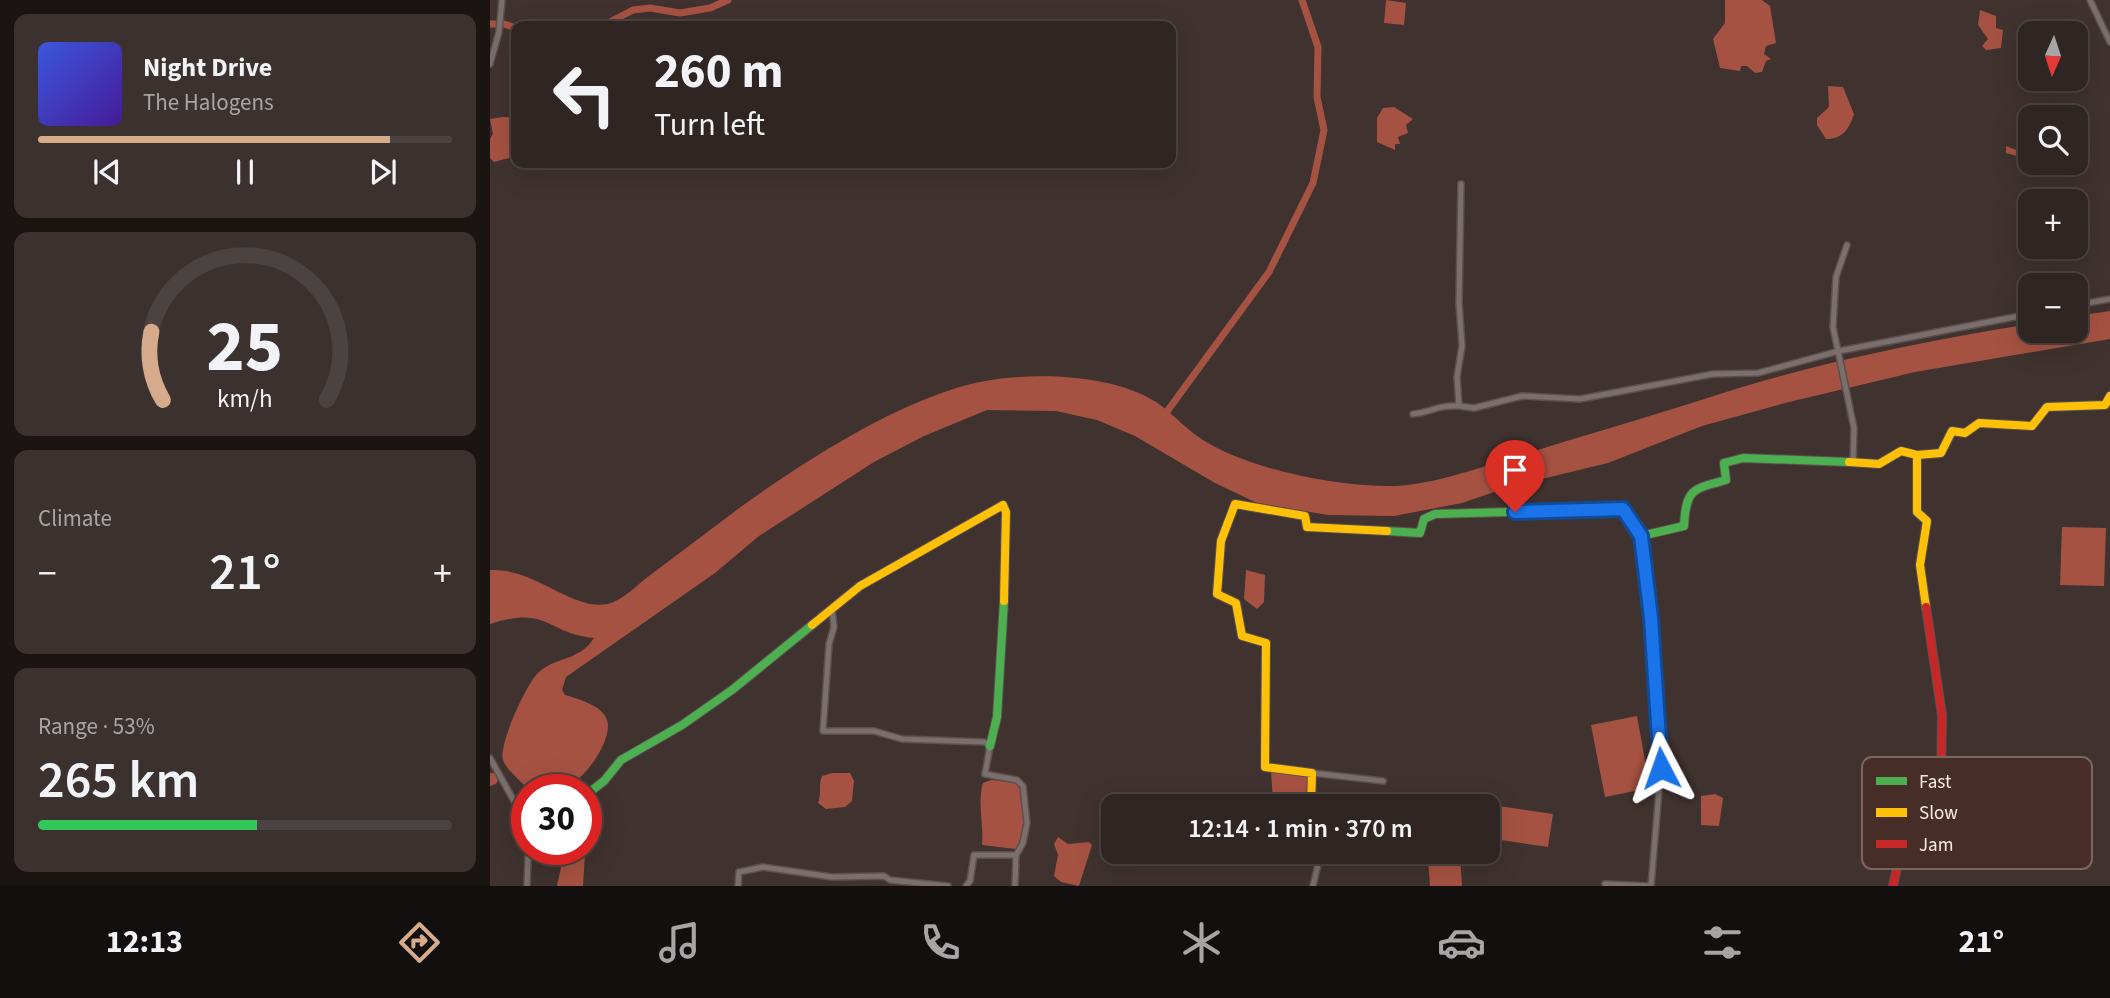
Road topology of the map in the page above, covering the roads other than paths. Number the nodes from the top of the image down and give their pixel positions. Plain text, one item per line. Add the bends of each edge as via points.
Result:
1 (502, 0) edge
2 (2090, 0) edge
3 (2110, 42) edge
4 (490, 64) edge
5 (1461, 184) dead end
6 (1847, 246) dead end
7 (2110, 299) edge
8 (2088, 303) edge
9 (2018, 317) edge
10 (1840, 354) junction
11 (2110, 396) edge
12 (1459, 406) junction
13 (1413, 414) dead end
14 (1917, 455) junction
15 (1853, 462) junction
16 (1641, 536) junction
17 (832, 609) junction
18 (990, 746) junction
19 (1941, 757) edge
20 (490, 758) edge
21 (1312, 773) junction
22 (1383, 781) dead end
23 (602, 783) edge
24 (1311, 794) edge
25 (511, 796) edge
26 (1016, 855) junction
27 (1318, 864) edge
28 (528, 865) edge
29 (1605, 884) dead end
30 (527, 886) edge
31 (738, 886) edge
32 (948, 886) edge
33 (966, 886) edge
34 (1015, 886) edge
35 (1313, 886) edge
36 (1651, 886) edge

1 - 4 street
2 - 3 street
5 - 12 street
6 - 10 street via 1836,277 1834,302 1833,327
7 - 8 street
9 - 10 street
10 - 12 street via 1758,373 1713,374 1580,399 1522,396 1475,408
10 - 15 street via 1854,428
11 - 14 street via 2105,405 2047,407 2032,426 1979,423 1965,433 1952,431 1941,453
12 - 13 street via 1435,406
14 - 15 street via 1900,452 1879,464
14 - 19 street via 1917,512 1927,522 1920,565 1942,715
15 - 16 street via 1743,458 1724,463 1726,480 1693,489 1685,497 1684,526
16 - 21 street via 1623,509 1435,514 1424,519 1420,533 1307,527 1305,516 1235,504 1221,541 1217,594 1236,603 1241,636 1266,643 1265,767
16 - 36 street via 1661,768
17 - 18 street via 823,731 874,731 902,739
17 - 18 street via 860,586 1003,505 1007,558 1003,649
17 - 23 street via 732,690 621,760
18 - 26 street via 985,774 1017,780 1023,786 1027,823
20 - 25 street
21 - 22 street
21 - 24 street
26 - 33 street via 974,855
26 - 34 street
27 - 35 street
28 - 30 street
29 - 36 street
31 - 32 street via 740,872 763,867

